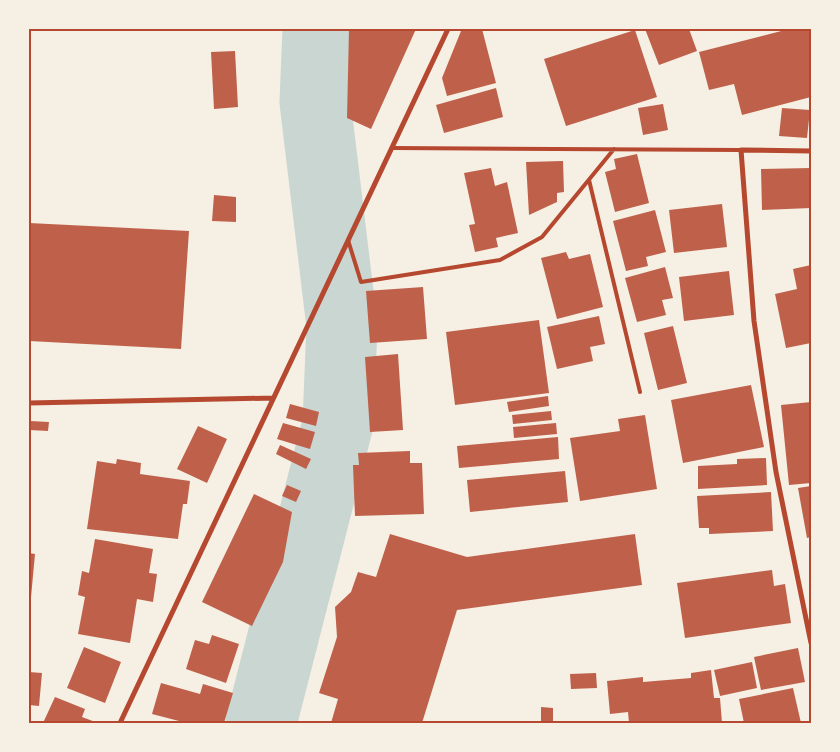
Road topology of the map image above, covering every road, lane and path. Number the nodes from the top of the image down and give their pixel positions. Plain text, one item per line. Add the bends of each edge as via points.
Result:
1 (448, 29) edge
2 (393, 148) junction
3 (614, 149) junction
4 (741, 150) junction
5 (811, 151) edge
6 (589, 180) junction
7 (348, 240) junction
8 (640, 392) dead end
9 (273, 398) junction
10 (29, 403) edge
11 (811, 643) edge
12 (120, 723) edge

1 - 2 street
2 - 3 lane
2 - 7 street
3 - 4 lane
3 - 6 lane
4 - 5 street
4 - 11 street via 754,321 776,472
6 - 7 lane via 542,236 500,260 361,282
6 - 8 lane
7 - 9 street
9 - 10 street
9 - 12 street

